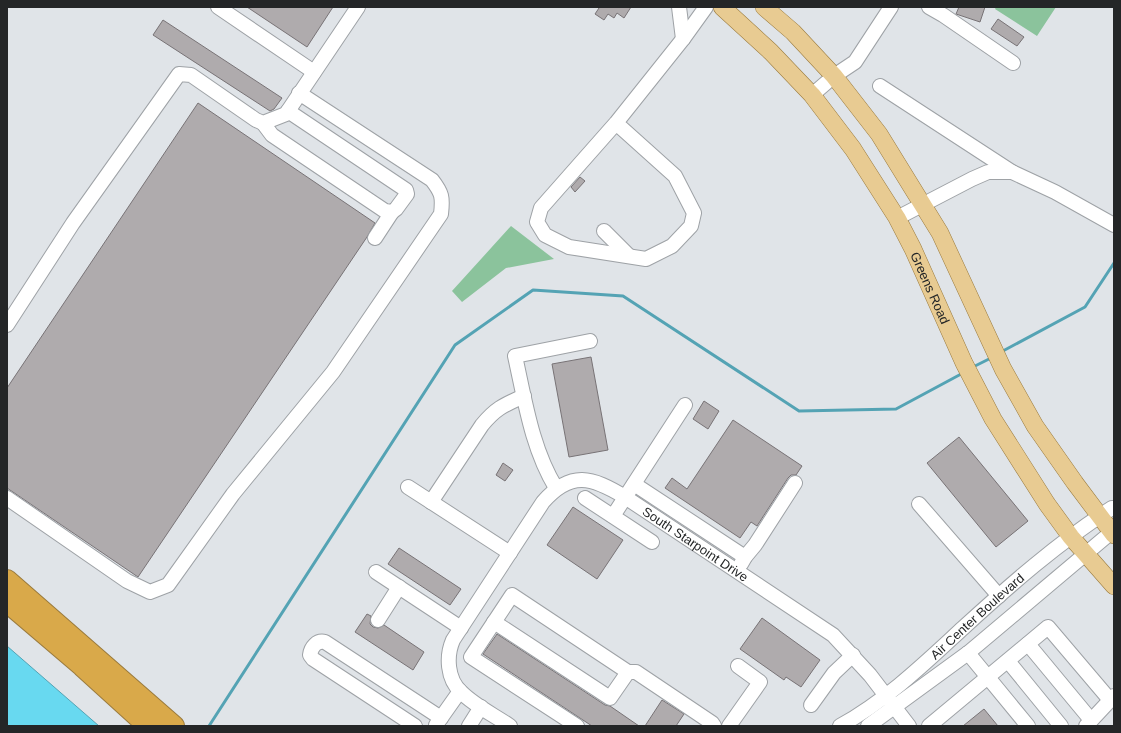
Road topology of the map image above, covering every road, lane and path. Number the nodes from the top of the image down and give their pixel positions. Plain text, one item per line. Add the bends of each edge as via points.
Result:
1 (218, 7) edge
2 (358, 7) edge
3 (678, 7) edge
4 (706, 7) edge
5 (722, 7) edge
6 (764, 7) edge
7 (891, 7) edge
8 (929, 7) edge
9 (946, 11) edge
10 (683, 39) junction
11 (1013, 63) dead end
12 (314, 72) junction
13 (834, 76) junction
14 (880, 86) dead end
15 (299, 93) junction
16 (812, 95) junction
17 (288, 110) junction
18 (263, 123) junction
19 (616, 123) junction
20 (1012, 172) junction
21 (923, 204) junction
22 (392, 212) junction
23 (897, 218) junction
24 (1114, 225) edge
25 (604, 231) dead end
26 (375, 238) dead end
27 (629, 256) junction
28 (7, 325) edge
29 (590, 341) dead end
30 (524, 396) junction
31 (685, 405) dead end
32 (795, 483) dead end
33 (634, 484) junction
34 (408, 487) dead end
35 (556, 488) junction
36 (625, 497) junction
37 (7, 498) edge
38 (585, 498) dead end
39 (431, 502) junction
40 (919, 504) dead end
41 (1114, 508) edge
42 (612, 516) junction
43 (1099, 516) junction
44 (1113, 533) edge
45 (1071, 537) junction
46 (652, 542) dead end
47 (510, 553) junction
48 (1085, 554) junction
49 (745, 557) junction
50 (737, 570) junction
51 (376, 572) dead end
52 (7, 580) edge
53 (1114, 586) edge
54 (399, 587) junction
55 (999, 596) junction
56 (7, 602) edge
57 (378, 620) dead end
58 (494, 622) junction
59 (461, 628) junction
60 (1028, 644) junction
61 (968, 652) junction
62 (853, 655) junction
63 (1008, 661) junction
64 (738, 666) dead end
65 (628, 672) junction
66 (988, 678) junction
67 (460, 691) junction
68 (886, 696) junction
69 (1112, 698) edge
70 (811, 705) dead end
71 (481, 707) junction
72 (894, 708) junction
73 (438, 722) edge
74 (705, 723) edge
75 (1088, 723) edge
76 (148, 726) edge
77 (174, 726) edge
78 (415, 726) edge
79 (469, 726) edge
80 (510, 726) edge
81 (577, 726) edge
82 (729, 726) edge
83 (840, 726) edge
84 (868, 726) edge
85 (909, 726) edge
86 (929, 726) edge
87 (1028, 726) edge
88 (1061, 726) edge

1 - 12 street
2 - 12 street
3 - 10 street
4 - 10 street
5 - 16 main road, Greens Road via 771,52
6 - 13 main road via 793,32
7 - 13 street via 855,62
8 - 9 street
9 - 11 street
10 - 19 street
12 - 15 street
13 - 16 street
13 - 21 main road via 879,134
14 - 20 street
15 - 17 street
15 - 37 street via 432,180 440,190 443,201 441,214 333,372 233,494 168,585 150,592 127,581
16 - 23 main road, Greens Road via 853,149
17 - 18 street via 286,114
17 - 22 street via 406,190 407,194
18 - 22 street via 272,135 385,211
18 - 28 street via 192,76 179,74 73,223
19 - 27 street via 675,176 694,213 691,226 672,246 646,259
19 - 27 street via 541,208 537,222 545,236 569,247
20 - 21 street via 988,172
20 - 24 street via 1056,192
21 - 23 street
21 - 43 main road via 940,233 1003,370 1035,426
22 - 26 street
23 - 45 main road, Greens Road via 964,363 993,419
25 - 27 street
29 - 30 street via 515,356
30 - 35 street via 538,452
30 - 39 street via 503,405 482,425
31 - 33 street
32 - 49 street
33 - 36 street
33 - 49 street
34 - 39 street
35 - 36 street, South Starpoint Drive via 567,482 588,480 600,483
35 - 47 street, South Starpoint Drive via 543,502
36 - 42 street
36 - 50 street, South Starpoint Drive
38 - 42 street
39 - 47 street
40 - 55 street
41 - 43 street, Air Center Boulevard
42 - 46 street
43 - 44 main road
43 - 45 street, Air Center Boulevard
44 - 48 street, Air Center Boulevard
45 - 48 main road, Greens Road
45 - 55 street, Air Center Boulevard
47 - 59 street, South Starpoint Drive
48 - 53 main road, Greens Road
48 - 61 street, Air Center Boulevard
49 - 50 street
50 - 62 street, South Starpoint Drive via 833,635
51 - 54 street
52 - 77 highway
54 - 57 street
54 - 59 street
55 - 68 street, Air Center Boulevard
56 - 76 highway
58 - 65 street via 610,698
58 - 65 street via 512,595
58 - 81 street via 471,657
59 - 67 street, South Starpoint Drive via 451,644 448,658 449,670
60 - 63 street
60 - 69 street via 1048,627
60 - 75 street
61 - 66 street
61 - 72 street, Air Center Boulevard
62 - 68 street, South Starpoint Drive
62 - 70 street via 834,673
63 - 66 street
63 - 88 street
64 - 82 street via 760,682
65 - 74 street via 636,672
66 - 86 street
66 - 87 street
67 - 71 street
67 - 73 street
68 - 72 street, South Starpoint Drive
68 - 83 street, Air Center Boulevard
69 - 75 street
71 - 79 street
71 - 80 street
72 - 84 street, Air Center Boulevard
72 - 85 street, South Starpoint Drive
73 - 78 street via 325,642 317,642 310,652 313,659

